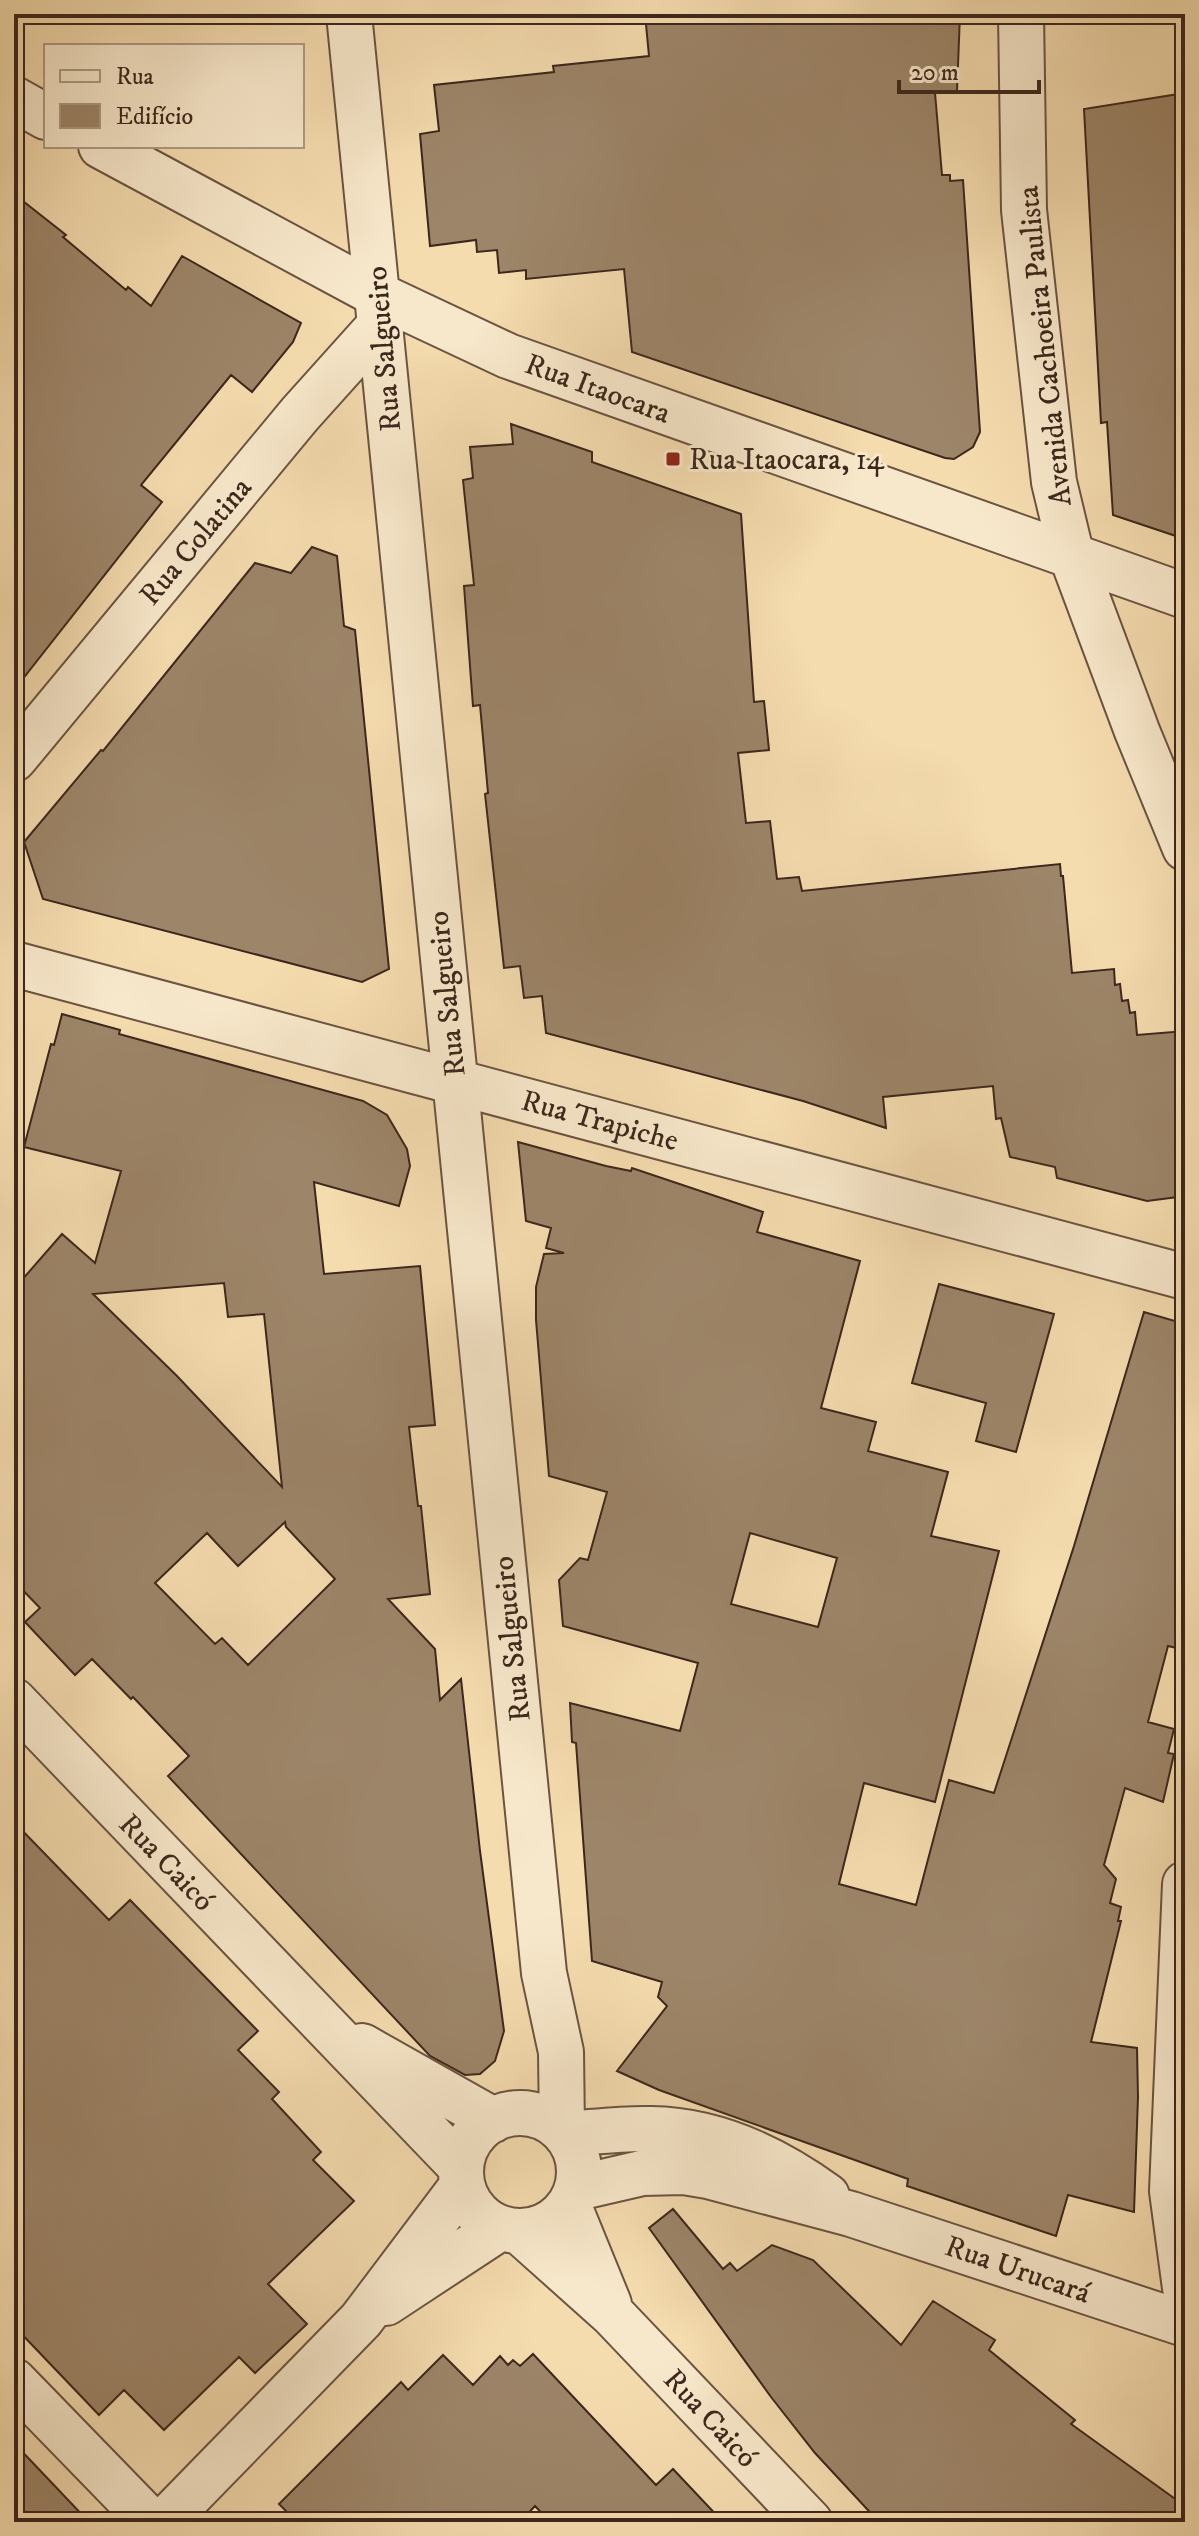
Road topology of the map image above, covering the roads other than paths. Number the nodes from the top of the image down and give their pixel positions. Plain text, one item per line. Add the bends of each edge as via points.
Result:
1 (349, 14) edge
2 (1021, 14) edge
3 (14, 99) edge
4 (44, 116) edge
5 (104, 148) edge
6 (379, 310) junction
7 (1072, 557) junction
8 (1185, 596) edge
9 (14, 759) edge
10 (1185, 848) edge
11 (14, 964) edge
12 (455, 1081) junction
13 (1185, 1277) edge
14 (14, 1701) edge
15 (1185, 1884) edge
16 (321, 2022) junction
17 (538, 2124) junction
18 (461, 2176) junction
19 (573, 2197) junction
20 (851, 2214) junction
21 (510, 2230) junction
22 (1185, 2288) edge
23 (612, 2314) junction
24 (361, 2320) junction
25 (1185, 2324) edge
26 (14, 2381) edge
27 (151, 2522) edge
28 (164, 2522) edge
29 (810, 2522) edge

1 - 6 street, Rua Salgueiro
2 - 7 street, Avenida Cachoeira Paulista via 1024,210 1054,482
3 - 4 street
5 - 6 street, Rua Itaocara
6 - 7 street, Rua Itaocara
6 - 9 street, Rua Colatina via 300,414
6 - 12 street, Rua Salgueiro
7 - 8 street, Rua Itaocara
7 - 10 street, Avenida Cachoeira Paulista
11 - 12 street, Rua Trapiche
12 - 13 street, Rua Trapiche
12 - 17 street, Rua Salgueiro via 544,1973 561,2052
14 - 16 street, Rua Caicó
15 - 22 street via 1172,2191
16 - 17 street, Rua Caicó
16 - 18 street, Rua Caicó
17 - 18 street via 477,2131 465,2147
17 - 19 street via 575,2150 579,2169
17 - 20 street, Rua Urucará via 689,2132 758,2152
18 - 21 street via 470,2204 483,2218
18 - 24 street
19 - 20 street, Rua Urucará via 642,2173 684,2172
19 - 21 street via 556,2220
19 - 23 street, Rua Caicó
20 - 25 street, Rua Urucará
21 - 23 street, Rua Caicó
21 - 24 street
23 - 29 street, Rua Caicó
24 - 28 street
26 - 27 street

